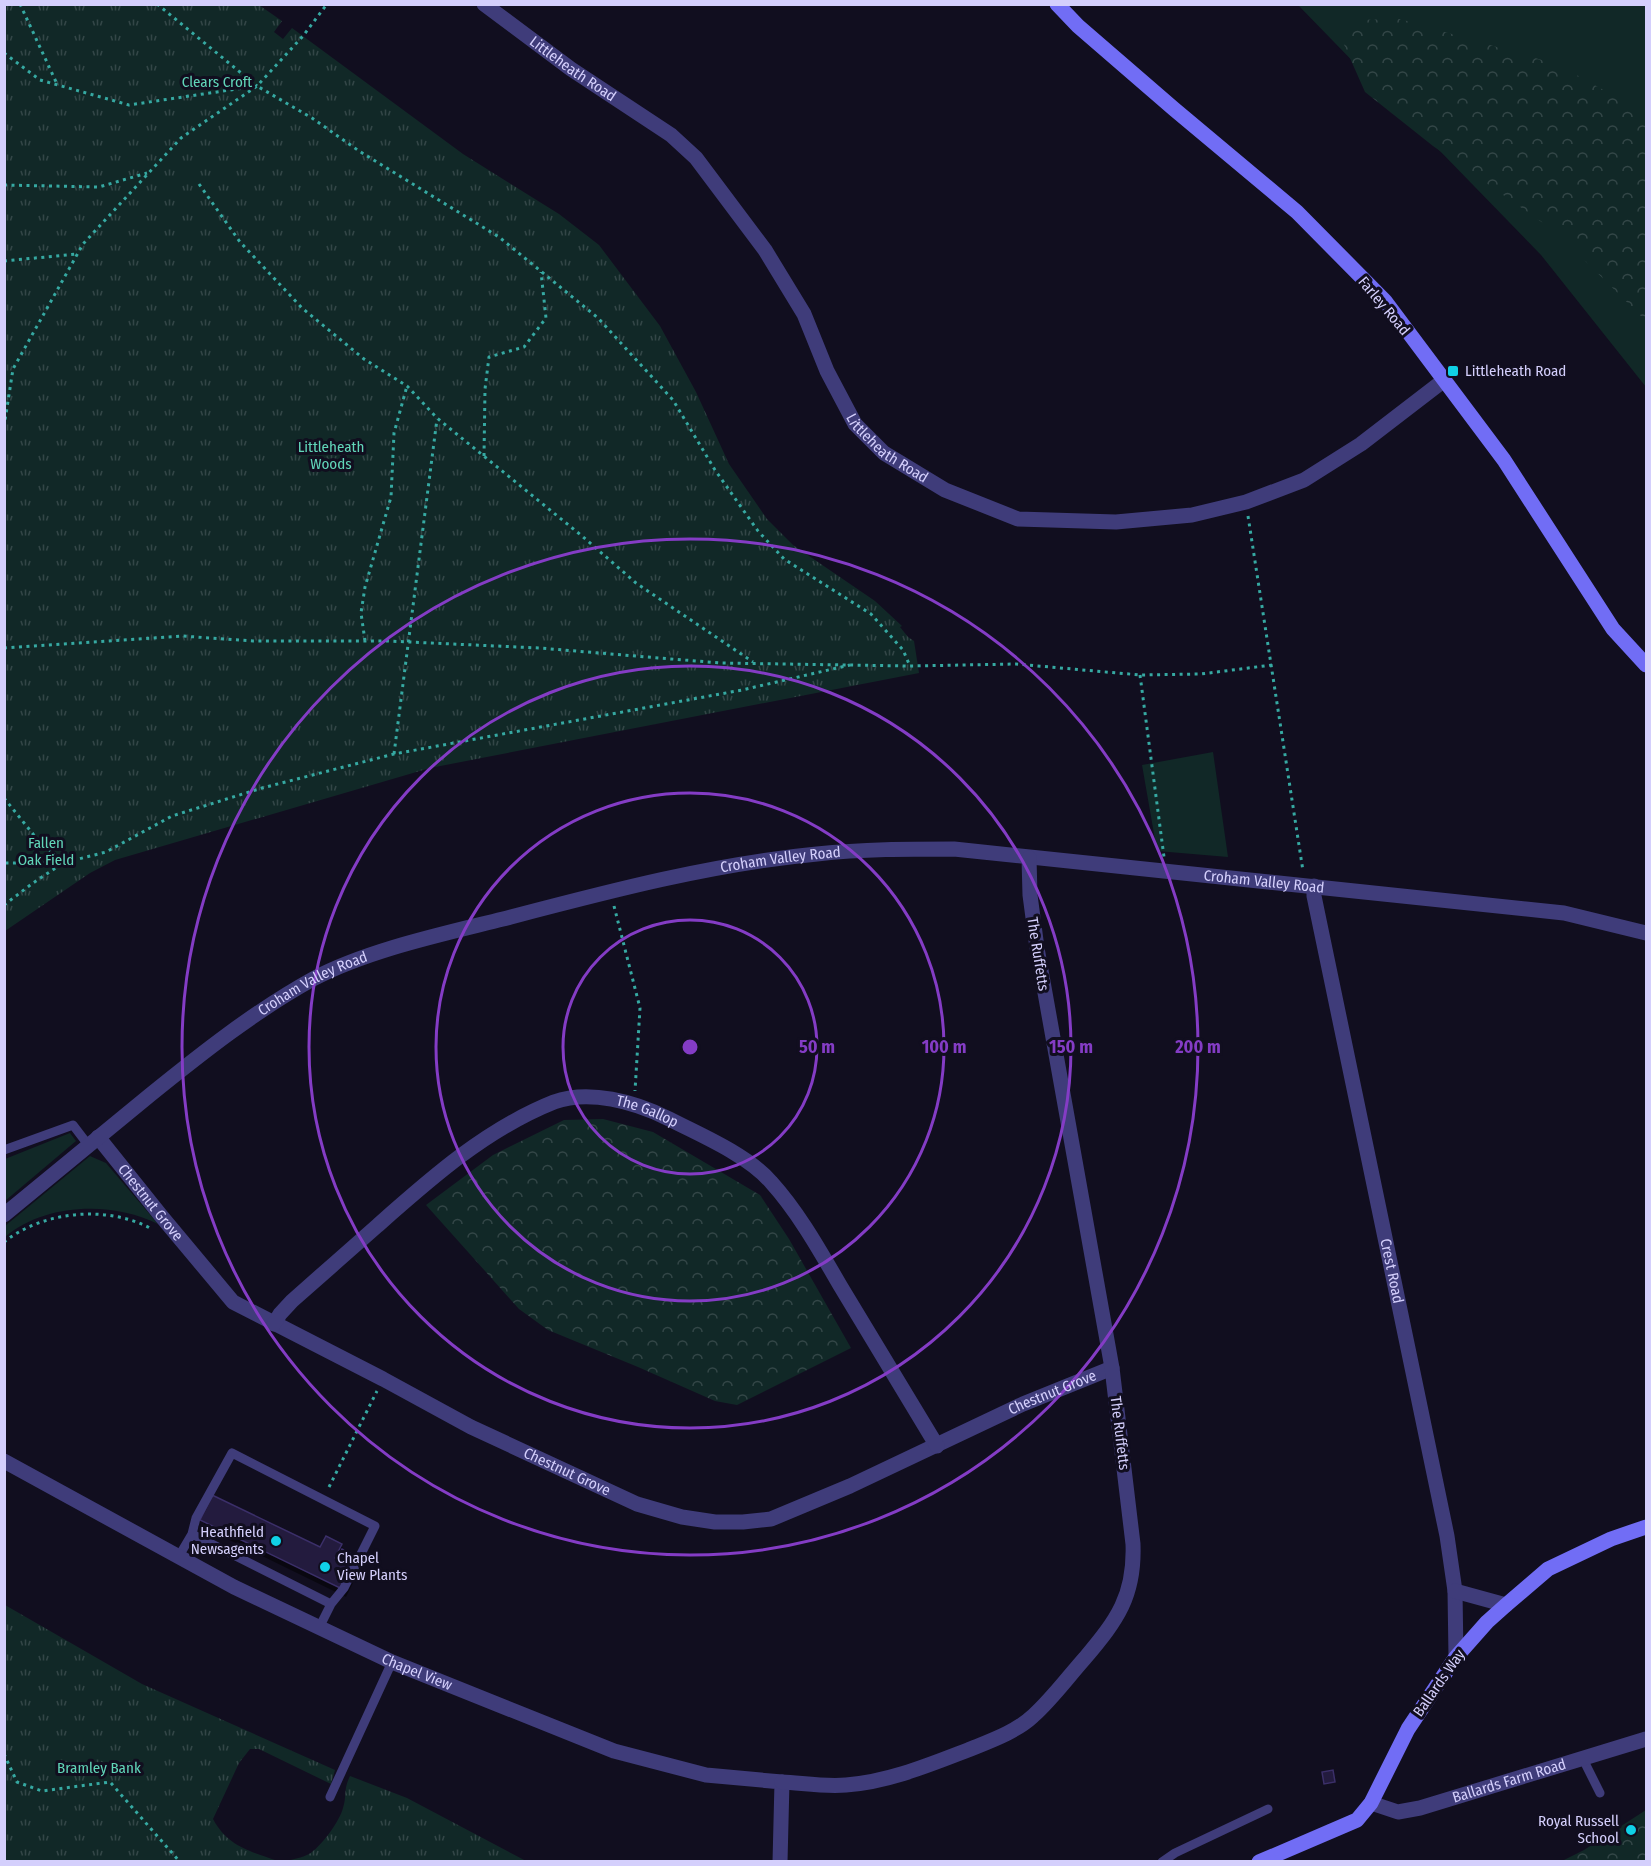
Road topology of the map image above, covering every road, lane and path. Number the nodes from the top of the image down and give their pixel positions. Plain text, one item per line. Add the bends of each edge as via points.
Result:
1 (20, 4) edge
2 (157, 4) edge
3 (327, 4) edge
4 (484, 4) edge
5 (1057, 4) edge
6 (4, 53) edge
7 (58, 85) junction
8 (257, 86) junction
9 (149, 173) junction
10 (199, 184) dead end
11 (4, 185) edge
12 (77, 254) junction
13 (4, 261) edge
14 (541, 272) junction
15 (1443, 381) junction
16 (407, 386) junction
17 (437, 418) junction
18 (4, 427) edge
19 (484, 456) junction
20 (1245, 502) junction
21 (365, 641) junction
22 (407, 642) junction
23 (4, 648) edge
24 (754, 663) junction
25 (857, 664) junction
26 (1272, 665) junction
27 (1647, 665) edge
28 (910, 666) junction
29 (1140, 675) junction
30 (394, 754) junction
31 (4, 798) edge
32 (1029, 858) junction
33 (4, 863) edge
34 (63, 863) junction
35 (1166, 872) junction
36 (1303, 872) dead end
37 (1314, 886) junction
38 (610, 891) junction
39 (4, 905) edge
40 (1647, 933) edge
41 (634, 1105) junction
42 (94, 1141) junction
43 (4, 1150) edge
44 (4, 1215) edge
45 (170, 1227) junction
46 (4, 1242) edge
47 (274, 1324) junction
48 (1112, 1368) junction
49 (383, 1379) junction
50 (937, 1446) junction
51 (4, 1461) edge
52 (323, 1499) junction
53 (1647, 1527) edge
54 (192, 1534) junction
55 (179, 1556) junction
56 (1455, 1591) junction
57 (332, 1604) junction
58 (1506, 1605) junction
59 (318, 1628) junction
60 (1456, 1658) junction
61 (392, 1662) junction
62 (1647, 1739) edge
63 (4, 1754) edge
64 (1582, 1759) junction
65 (782, 1782) junction
66 (1600, 1793) dead end
67 (330, 1797) dead end
68 (1371, 1803) junction
69 (1268, 1809) dead end
70 (180, 1862) edge
71 (780, 1862) edge
72 (1162, 1862) edge
73 (1259, 1862) edge

1 - 7 path
2 - 8 path
3 - 8 path
4 - 20 street, Littleheath Road via 571,69 671,135 696,159 765,250 804,314 827,371 855,424 884,453 945,490 1018,519 1116,522 1191,515
5 - 15 street, Farley Road via 1174,110 1297,212 1384,301
6 - 7 path via 40,80
7 - 8 path via 129,105
8 - 9 path via 181,138
8 - 14 path via 499,237
9 - 11 path via 99,187
9 - 12 path
10 - 16 path via 240,242 302,308 364,359
12 - 13 path
12 - 18 path via 13,369
14 - 19 path via 546,318 524,347 489,357
14 - 28 path via 598,318 673,400 721,478 784,560 872,614 903,650
15 - 20 street, Littleheath Road via 1360,444 1304,480
15 - 27 street, Farley Road via 1504,460 1613,629
16 - 17 path
16 - 21 path via 394,433 391,497 365,587 361,613
17 - 19 path
17 - 22 path
19 - 24 path via 636,583
20 - 26 path
21 - 22 path
21 - 23 path via 253,641 182,636
22 - 24 path
22 - 30 path
24 - 25 path
25 - 28 path
25 - 30 path via 731,692
26 - 29 path via 1201,674
26 - 36 path
28 - 29 path via 1016,664
29 - 35 path
30 - 34 path via 172,816 106,852
31 - 34 path
32 - 35 street, Croham Valley Road
32 - 38 street, Croham Valley Road via 954,849 815,854
32 - 48 street, The Ruffetts via 1037,948
33 - 34 path
34 - 39 path
35 - 37 street, Croham Valley Road
37 - 40 street, Croham Valley Road via 1564,913
37 - 56 street, Crest Road
38 - 41 path via 640,1008
38 - 42 street, Croham Valley Road via 387,950 316,978 211,1046
41 - 47 street, The Gallop via 580,1097 555,1102 507,1125 436,1174 292,1301
41 - 50 street, The Gallop via 708,1138 771,1181 803,1224
42 - 43 lane via 73,1125
42 - 44 street, Croham Valley Road
42 - 45 street, Chestnut Grove
45 - 46 path via 161,1234 126,1218 62,1216 17,1232
45 - 47 street, Chestnut Grove via 233,1302
47 - 49 street, Chestnut Grove
48 - 50 street, Chestnut Grove via 1023,1404
48 - 65 street, The Ruffetts via 1134,1568 1129,1591 1101,1639 1032,1717 998,1738 885,1778 845,1785
49 - 50 street, Chestnut Grove via 471,1427 638,1504 715,1522 771,1519
49 - 52 path
51 - 55 street, Chapel View
52 - 54 lane via 232,1453 196,1518
52 - 57 lane via 375,1526
53 - 58 street, Ballards Way via 1611,1539 1548,1569
54 - 55 lane
54 - 57 lane
55 - 59 street, Chapel View
56 - 58 street
56 - 60 street, Crest Road
57 - 59 lane
58 - 60 street, Ballards Way
59 - 61 street, Chapel View
60 - 68 street, Ballards Way via 1408,1729
61 - 65 street, Chapel View via 614,1751 706,1775
61 - 67 lane
62 - 64 street, Ballards Farm Road
63 - 70 path via 17,1782 42,1791 110,1782
64 - 66 lane
64 - 68 street, Ballards Farm Road via 1420,1808 1398,1812
65 - 71 street
68 - 73 street, Ballards Way via 1357,1820
69 - 72 lane

